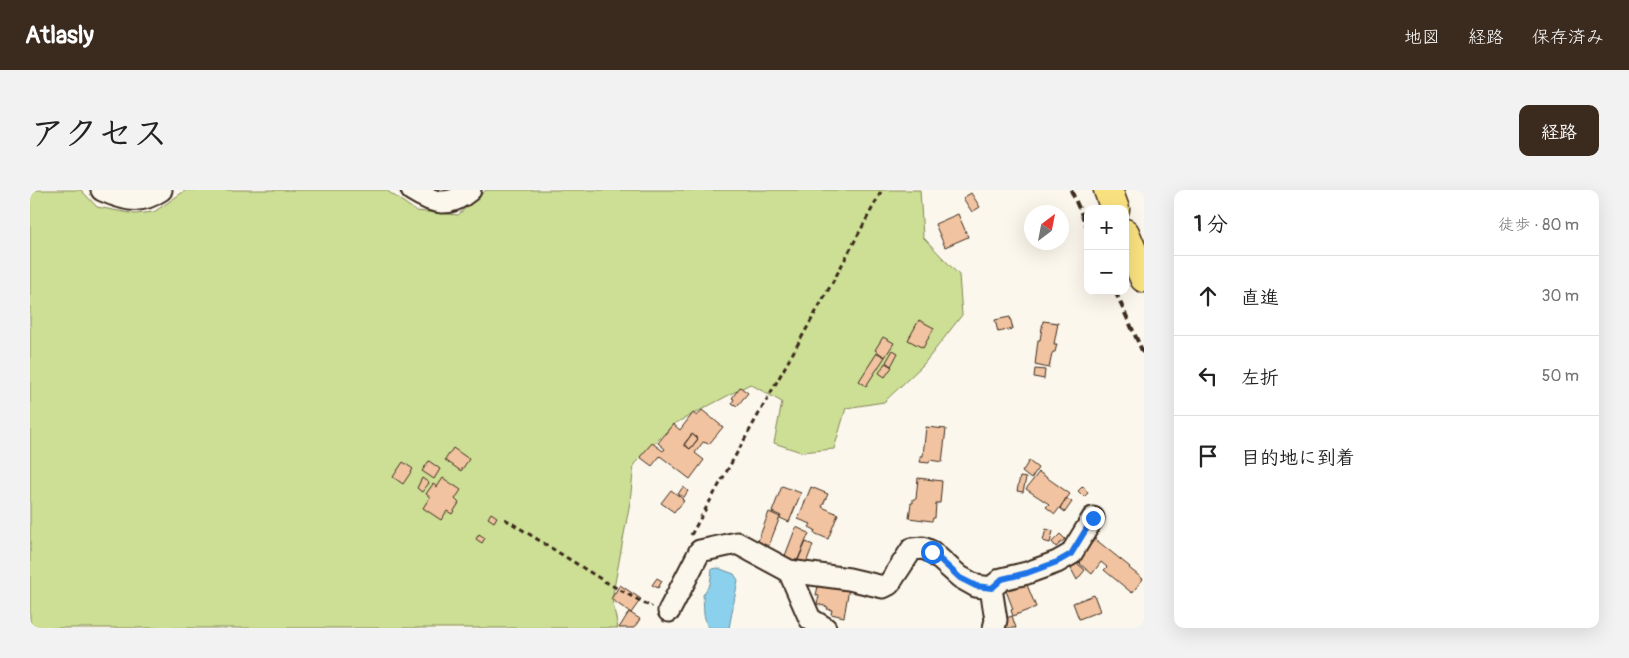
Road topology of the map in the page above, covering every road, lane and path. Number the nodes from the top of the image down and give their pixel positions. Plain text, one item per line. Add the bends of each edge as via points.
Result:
1 (161, 190) edge
2 (412, 190) edge
3 (470, 190) edge
4 (882, 190) edge
5 (1108, 190) edge
6 (109, 191) edge
7 (1114, 205) edge
8 (1129, 243) edge
9 (1144, 278) edge
10 (1093, 518) dead end
11 (506, 519) dead end
12 (690, 538) dead end
13 (789, 571) junction
14 (992, 588) junction
15 (662, 605) joint
16 (825, 628) edge
17 (994, 628) edge

1 - 6 street via 150,197 130,200
2 - 3 street via 427,200 442,203 453,201
4 - 12 path
5 - 7 highway
8 - 9 highway
10 - 14 street via 1071,554 1027,573 1002,579
11 - 15 path via 651,607
13 - 14 street via 883,587 889,584 912,549 923,548 932,552 960,578 976,586
13 - 15 street via 737,544 700,551
13 - 16 street via 810,619
14 - 17 street

